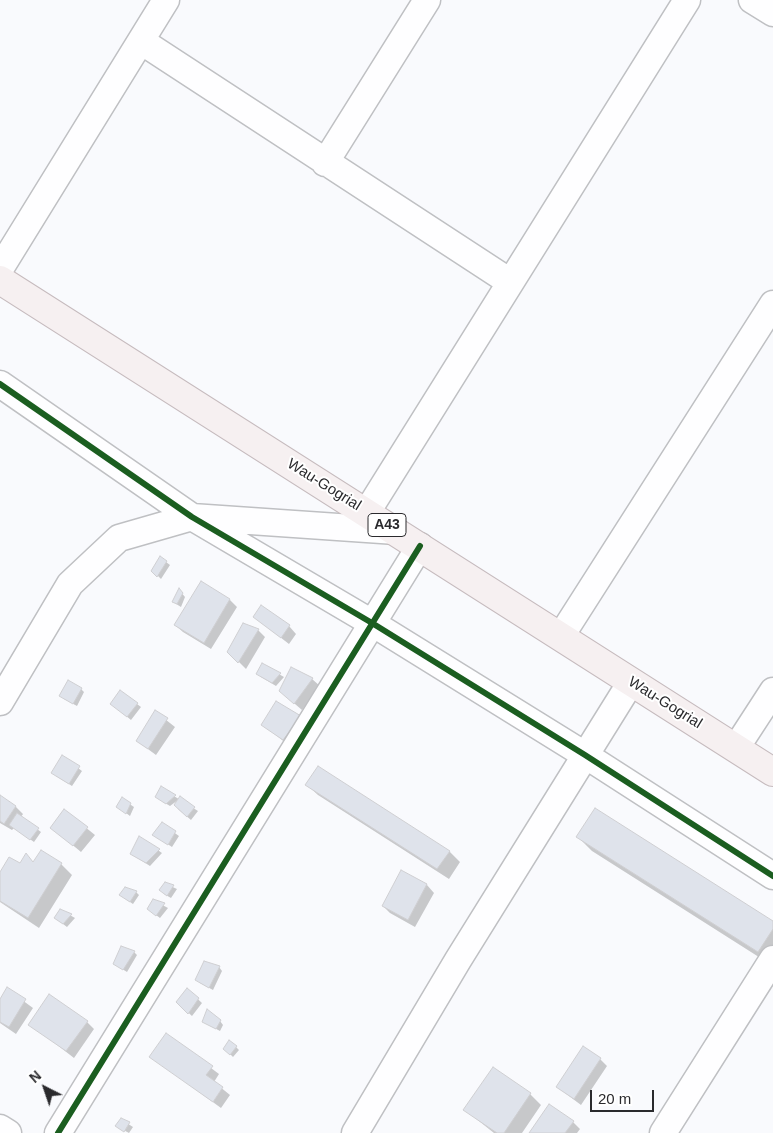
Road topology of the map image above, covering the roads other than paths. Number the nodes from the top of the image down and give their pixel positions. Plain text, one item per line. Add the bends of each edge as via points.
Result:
1 (166, 0) edge
2 (427, 0) edge
3 (687, 0) edge
4 (752, 0) edge
5 (773, 13) edge
6 (141, 41) junction
7 (326, 164) junction
8 (0, 269) edge
9 (0, 280) edge
10 (510, 282) junction
11 (773, 304) edge
12 (0, 384) edge
13 (367, 512) junction
14 (192, 517) junction
15 (396, 532) junction
16 (420, 546) junction
17 (372, 624) junction
18 (561, 636) junction
19 (631, 682) junction
20 (773, 691) edge
21 (0, 702) edge
22 (736, 748) junction
23 (585, 755) junction
24 (773, 772) edge
25 (773, 876) edge
26 (773, 959) edge
27 (0, 1128) edge
28 (8, 1133) edge
29 (58, 1133) edge
30 (355, 1133) edge
31 (663, 1133) edge

1 - 6 street
2 - 7 street
3 - 10 street
4 - 5 street
6 - 7 street
6 - 8 street
7 - 10 street
9 - 13 main road, Wau-Gogrial / A43
10 - 13 street
11 - 18 street
12 - 14 street
13 - 15 main road, Wau-Gogrial / A43
14 - 15 street
14 - 17 street
14 - 21 street via 119,538 70,584
15 - 16 main road, Wau-Gogrial / A43
16 - 17 street
16 - 18 main road, Wau-Gogrial / A43
17 - 23 street
17 - 29 street
18 - 19 main road, Wau-Gogrial / A43
19 - 22 main road, Wau-Gogrial / A43
19 - 23 street
20 - 22 street
22 - 24 main road, Wau-Gogrial / A43
23 - 25 street
23 - 30 street
26 - 31 street
27 - 28 street

